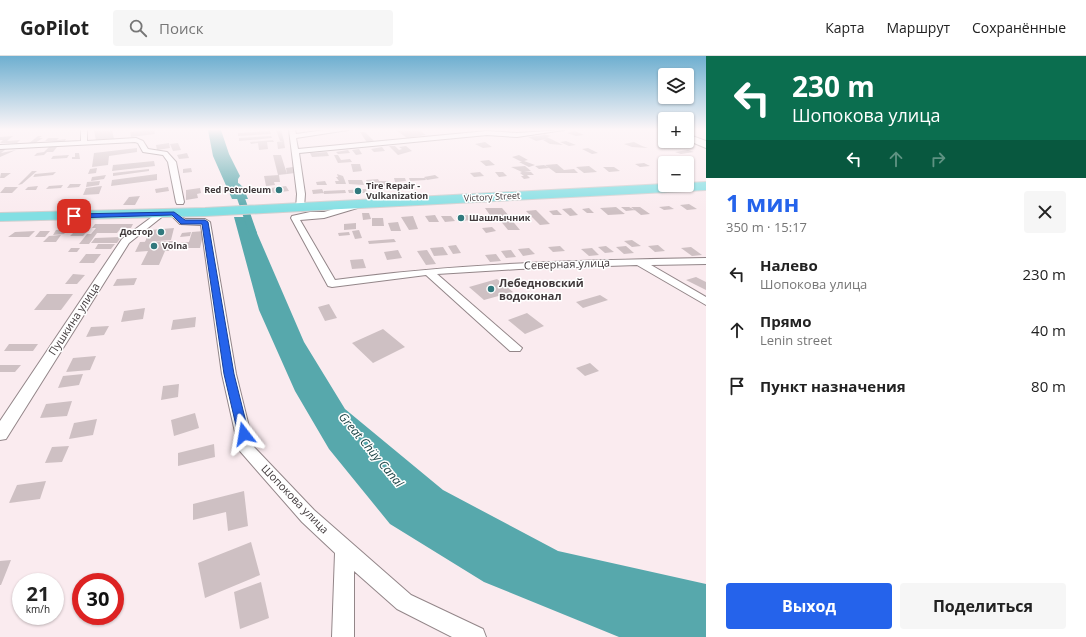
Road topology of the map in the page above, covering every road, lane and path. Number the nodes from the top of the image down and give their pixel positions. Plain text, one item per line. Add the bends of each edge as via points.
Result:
1 (168, 157) edge
2 (296, 157) edge
3 (706, 186) edge
4 (361, 204) junction
5 (300, 208) junction
6 (171, 210) junction
7 (0, 217) edge
8 (706, 261) edge
9 (639, 262) junction
10 (428, 272) junction
11 (706, 302) edge
12 (515, 348) dead end
13 (0, 434) edge
14 (345, 549) junction
15 (343, 637) edge
16 (475, 637) edge

1 - 6 street via 172,162
2 - 5 street via 301,194
3 - 4 main road, Victory Street
4 - 5 main road, Victory Street
4 - 10 street, Северная улица via 324,215 295,218 332,284 394,274
5 - 6 main road, Victory Street via 205,212
6 - 7 main road, Victory Street
6 - 13 street, Пушкина улица via 125,241
6 - 14 street, Шопокова улица via 183,222 205,222 229,374 247,450 308,516
8 - 9 street, Северная улица
9 - 10 street, Северная улица via 538,264
9 - 11 street
10 - 12 street
14 - 15 street
14 - 16 street, Шопокова улица via 404,602

